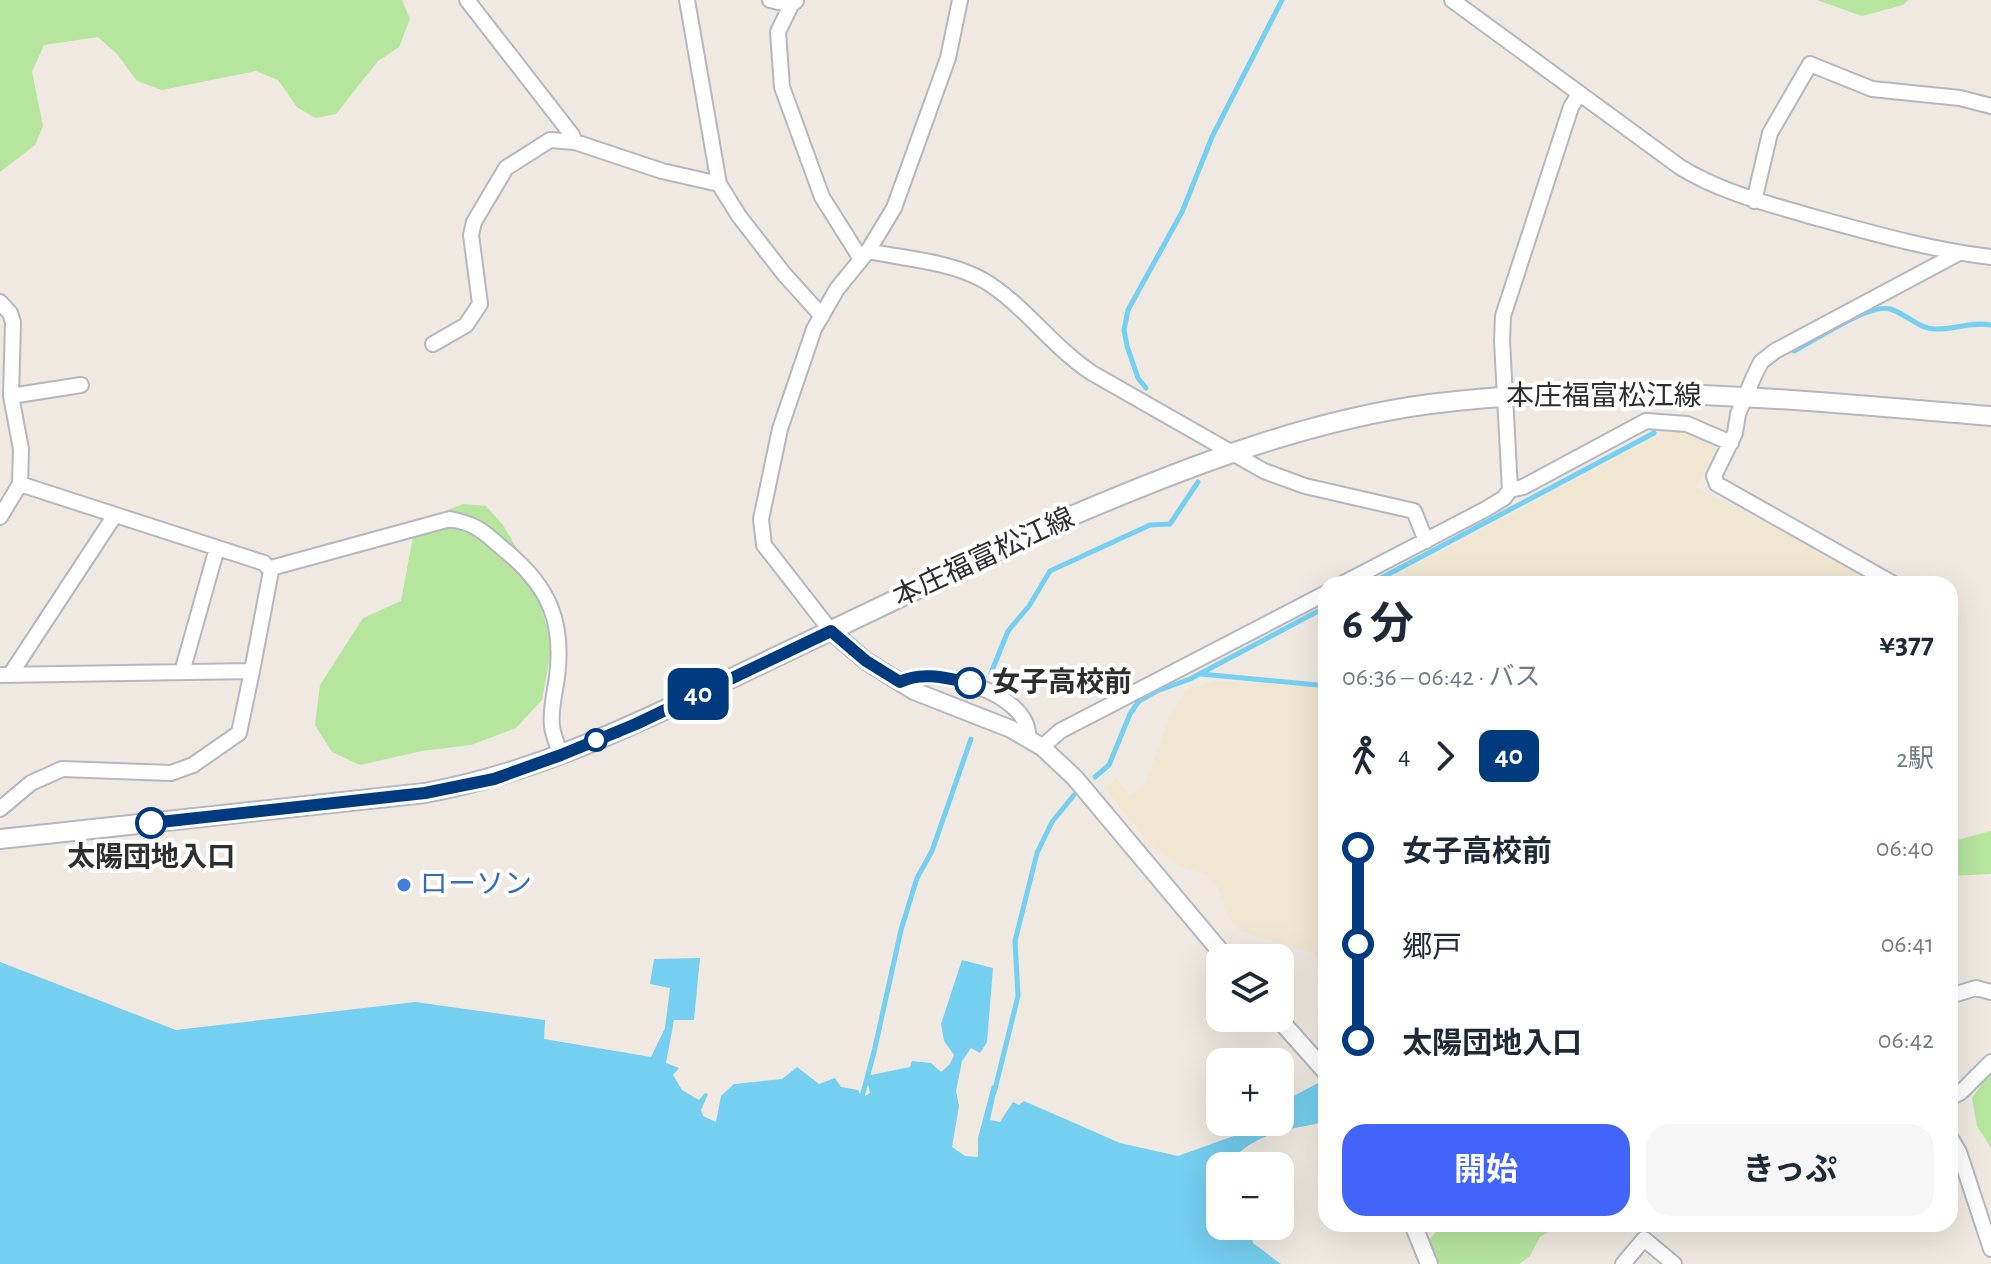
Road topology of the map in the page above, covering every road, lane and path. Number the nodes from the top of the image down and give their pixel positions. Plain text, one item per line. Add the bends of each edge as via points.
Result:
1 (467, 0) edge
2 (687, 0) edge
3 (770, 0) edge
4 (960, 0) edge
5 (1452, 0) edge
6 (794, 2) edge
7 (1579, 94) junction
8 (1991, 106) edge
9 (575, 142) junction
10 (719, 184) junction
11 (1754, 201) junction
12 (1957, 254) junction
13 (864, 255) junction
14 (1991, 257) edge
15 (0, 302) edge
16 (822, 316) junction
17 (433, 344) dead end
18 (5, 353) edge
19 (81, 385) dead end
20 (11, 396) junction
21 (1505, 397) junction
22 (1745, 399) junction
23 (1991, 416) edge
24 (1731, 443) junction
25 (1232, 454) junction
26 (20, 484) junction
27 (1510, 490) junction
28 (115, 515) junction
29 (0, 517) edge
30 (1426, 541) junction
31 (217, 548) junction
32 (271, 568) junction
33 (1365, 576) edge
34 (1880, 576) edge
35 (1318, 597) edge
36 (831, 631) junction
37 (252, 671) junction
38 (182, 672) junction
39 (5, 675) edge
40 (900, 682) junction
41 (1035, 742) junction
42 (561, 755) junction
43 (0, 809) edge
44 (0, 839) edge
45 (1214, 944) edge
46 (1991, 992) edge
47 (1958, 994) edge
48 (1290, 1032) edge
49 (1991, 1062) edge
50 (1318, 1063) edge
51 (1958, 1094) edge
52 (1958, 1154) edge
53 (1416, 1232) edge
54 (1991, 1249) edge
55 (1429, 1264) edge
56 (1623, 1264) edge
57 (1674, 1264) edge

1 - 9 street
2 - 10 street
3 - 6 street
4 - 13 street via 948,58 894,208
5 - 7 street
6 - 13 street via 778,32 782,87 822,197
7 - 11 street via 1696,177
7 - 21 street via 1503,316
8 - 11 street via 1872,89 1810,64 1770,133
9 - 10 street
9 - 17 street via 550,140 506,168 471,235 480,304 466,325
10 - 16 street via 784,274
11 - 12 street
12 - 14 street
12 - 22 street via 1775,351 1761,362
13 - 16 street
13 - 25 street via 963,271 983,280 1074,361
15 - 18 street via 13,322
16 - 36 street via 780,429 761,519 764,545
18 - 20 street
19 - 20 street
20 - 26 street via 21,449
21 - 22 main road, 本庄福富松江線 via 1600,393
21 - 25 main road, 本庄福富松江線 via 1362,417
21 - 27 street
22 - 23 main road, 本庄福富松江線
22 - 24 street
24 - 27 street via 1687,424 1646,421
24 - 34 street via 1714,476 1717,484
25 - 30 street via 1305,486 1414,511
25 - 36 main road, 本庄福富松江線 via 1074,514
26 - 28 street
26 - 29 street
27 - 30 street
28 - 31 street
28 - 39 street
30 - 33 street
31 - 32 street
31 - 38 street
32 - 37 street
32 - 42 street via 450,519 473,524 527,569 557,620 552,727
35 - 41 street
36 - 40 street
36 - 42 main road, 本庄福富松江線
37 - 38 street
37 - 43 street via 239,733 193,765 171,773 62,769 31,783
38 - 39 street
40 - 41 street
40 - 41 street via 926,676 982,688 1022,715
41 - 45 street via 1075,778
42 - 44 main road, 本庄福富松江線 via 494,779 425,793
46 - 47 street via 1976,988
48 - 50 street
49 - 51 street
52 - 54 street
53 - 55 street
56 - 57 street via 1644,1239

